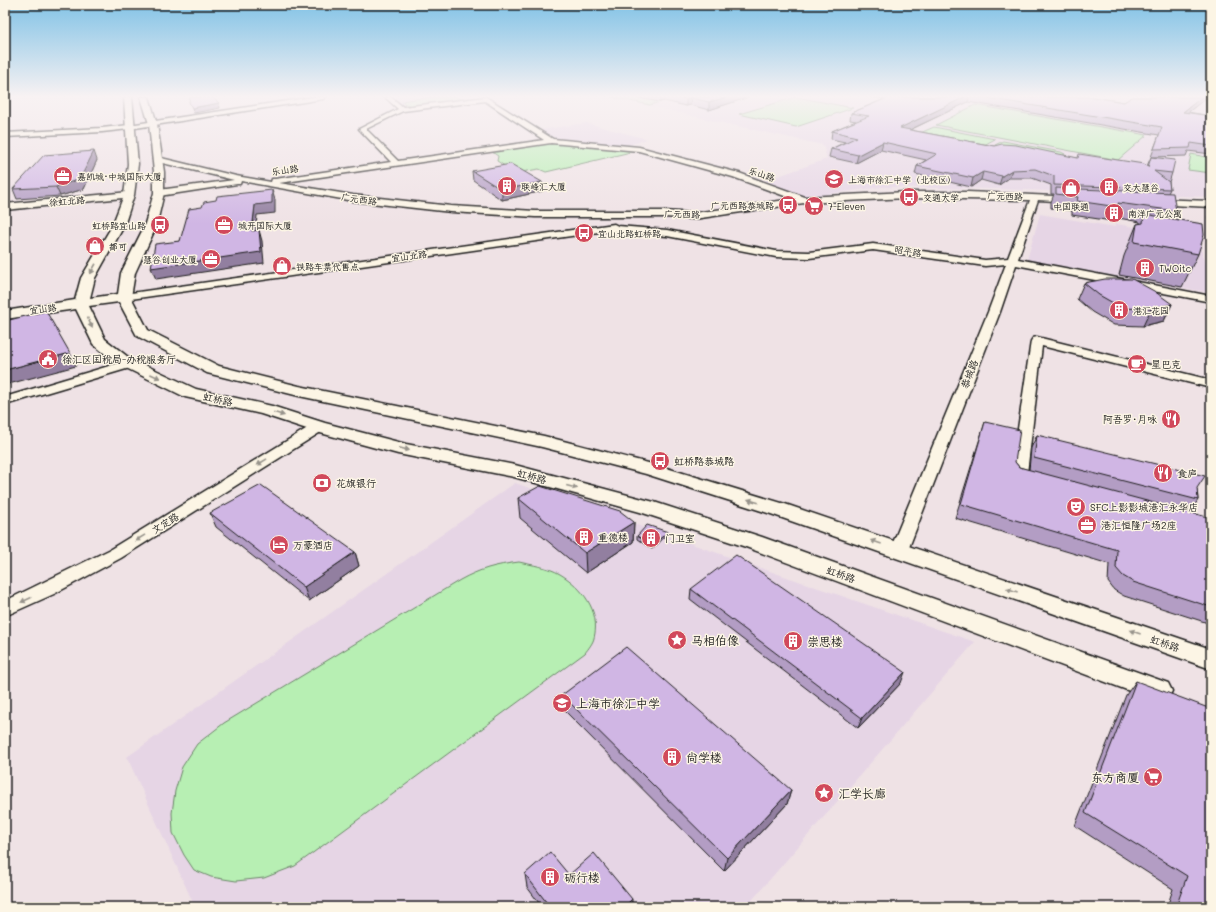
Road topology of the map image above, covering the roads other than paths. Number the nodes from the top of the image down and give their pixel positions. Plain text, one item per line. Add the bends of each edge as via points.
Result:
1 (130, 140) edge
2 (155, 140) edge
3 (373, 140) edge
4 (551, 140) joint
5 (157, 160) junction
6 (396, 163) junction
7 (249, 180) junction
8 (263, 183) junction
9 (159, 193) junction
10 (129, 195) junction
11 (1035, 198) junction
12 (1079, 199) edge
13 (804, 200) junction
14 (1148, 202) edge
15 (1211, 204) edge
16 (5, 207) edge
17 (694, 216) junction
18 (604, 228) junction
19 (1011, 261) junction
20 (124, 297) junction
21 (1211, 299) edge
22 (81, 304) junction
23 (5, 315) edge
24 (129, 364) junction
25 (1211, 384) edge
26 (5, 402) edge
27 (319, 427) junction
28 (1042, 482) edge
29 (899, 550) junction
30 (5, 609) edge
31 (1211, 659) edge
32 (1175, 697) edge

1 - 10 main road via 133,164
2 - 5 main road
3 - 6 street
4 - 6 street, 乐山路
4 - 13 street, 乐山路 via 639,149 736,175
5 - 7 street, 广元西路
5 - 9 main road
6 - 8 street, 乐山路
7 - 8 street, 广元西路
7 - 9 street
8 - 17 street, 广元西路 via 352,198 451,209 535,214
9 - 20 main road via 150,227 128,273
10 - 16 street, 徐虹北路
10 -> 22 main road via 118,226 88,278
11 - 12 street, 广元西路
11 - 13 street, 广元西路 via 968,195
11 - 19 street, 恭城路
13 - 17 street, 广元西路
14 - 15 street
17 - 18 street, 宜山北路
18 - 19 street, 昭平路 via 667,232 776,254 809,255 873,247 985,263
18 - 20 street, 宜山北路
19 - 21 street, 昭平路
19 - 29 street, 恭城路 via 994,312
20 - 22 main road, 宜山路
29 -> 20 main road, 虹桥路 via 654,470 544,442 299,391 213,370 142,333
22 - 23 main road, 宜山路
22 -> 24 main road, 虹桥路 via 98,342
24 - 26 street
24 -> 27 main road, 虹桥路 via 191,393 266,410
25 - 28 street via 1037,341 1019,476
27 -> 30 street, 文定路 via 115,554
27 -> 32 main road, 虹桥路 via 405,450 515,472 647,507 754,542
31 -> 29 main road, 虹桥路

